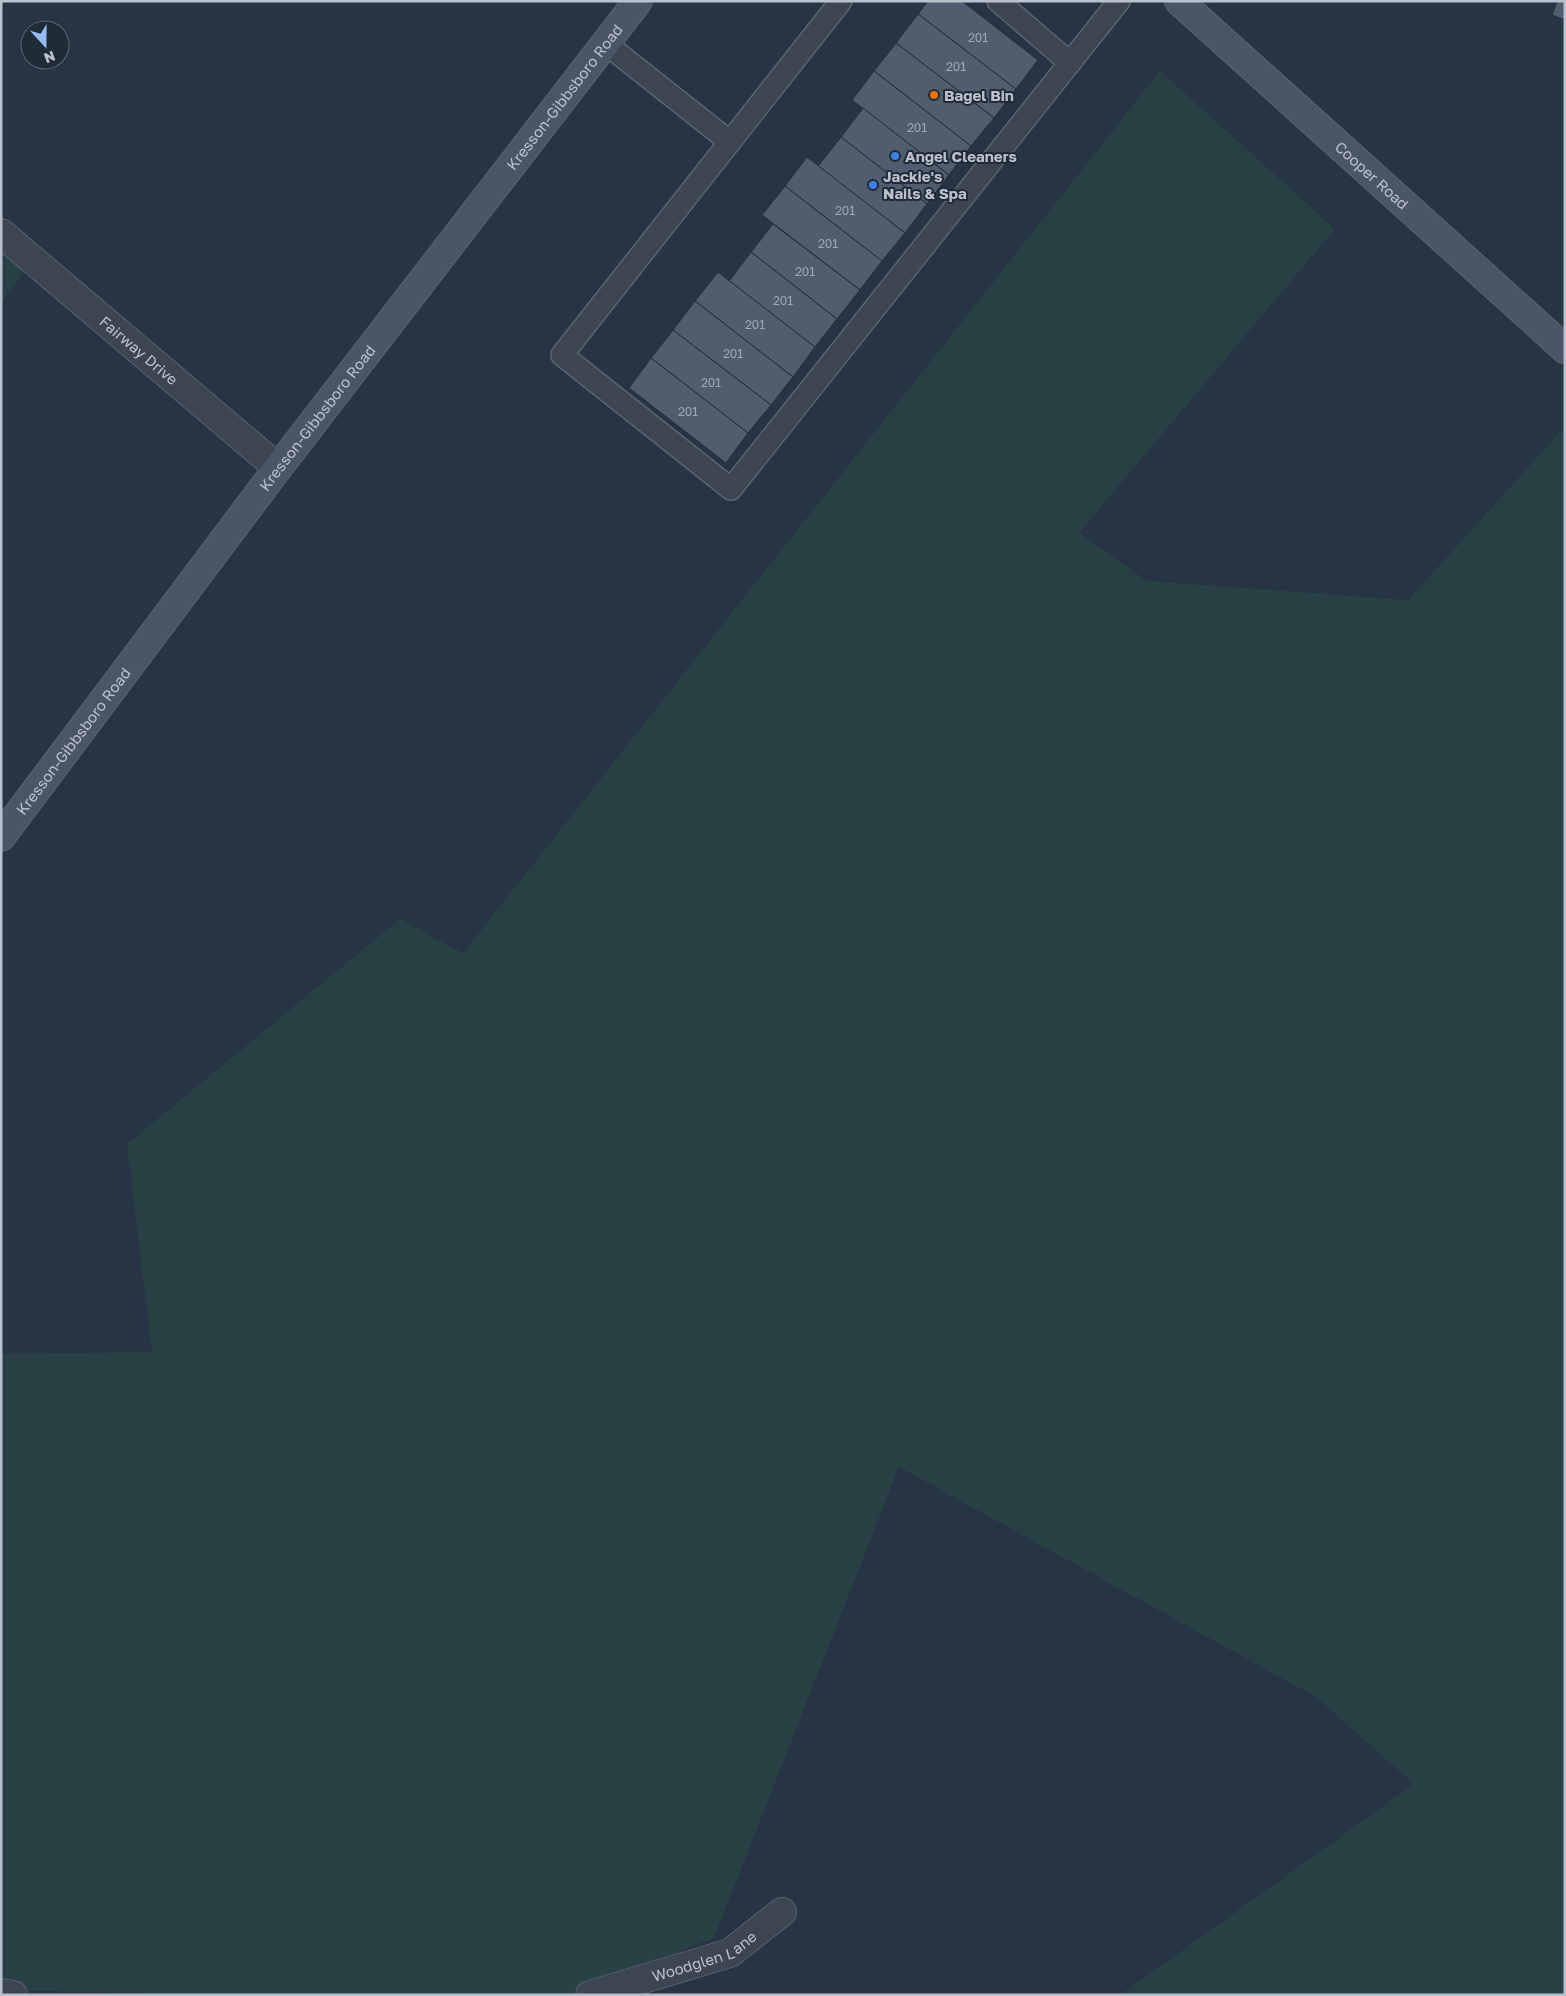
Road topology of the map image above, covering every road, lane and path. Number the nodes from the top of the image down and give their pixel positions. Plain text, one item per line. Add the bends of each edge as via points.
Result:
1 (638, 1) edge
2 (841, 1) edge
3 (998, 1) edge
4 (1119, 1) edge
5 (1179, 1) edge
6 (605, 43) junction
7 (1070, 62) junction
8 (730, 142) junction
9 (1, 233) edge
10 (1565, 348) edge
11 (278, 468) junction
12 (1, 837) edge
13 (782, 1912) dead end
14 (1, 1993) edge
15 (13, 1995) edge
16 (590, 1995) edge

1 - 6 street, Kresson-Gibbsboro Road
2 - 8 lane
3 - 7 lane
4 - 7 lane
5 - 10 street, Cooper Road
6 - 8 lane
6 - 11 street, Kresson-Gibbsboro Road
7 - 8 lane via 731,489 562,355
9 - 11 street, Fairway Drive
11 - 12 street, Kresson-Gibbsboro Road
13 - 16 street, Woodglen Lane via 730,1953
14 - 15 street

